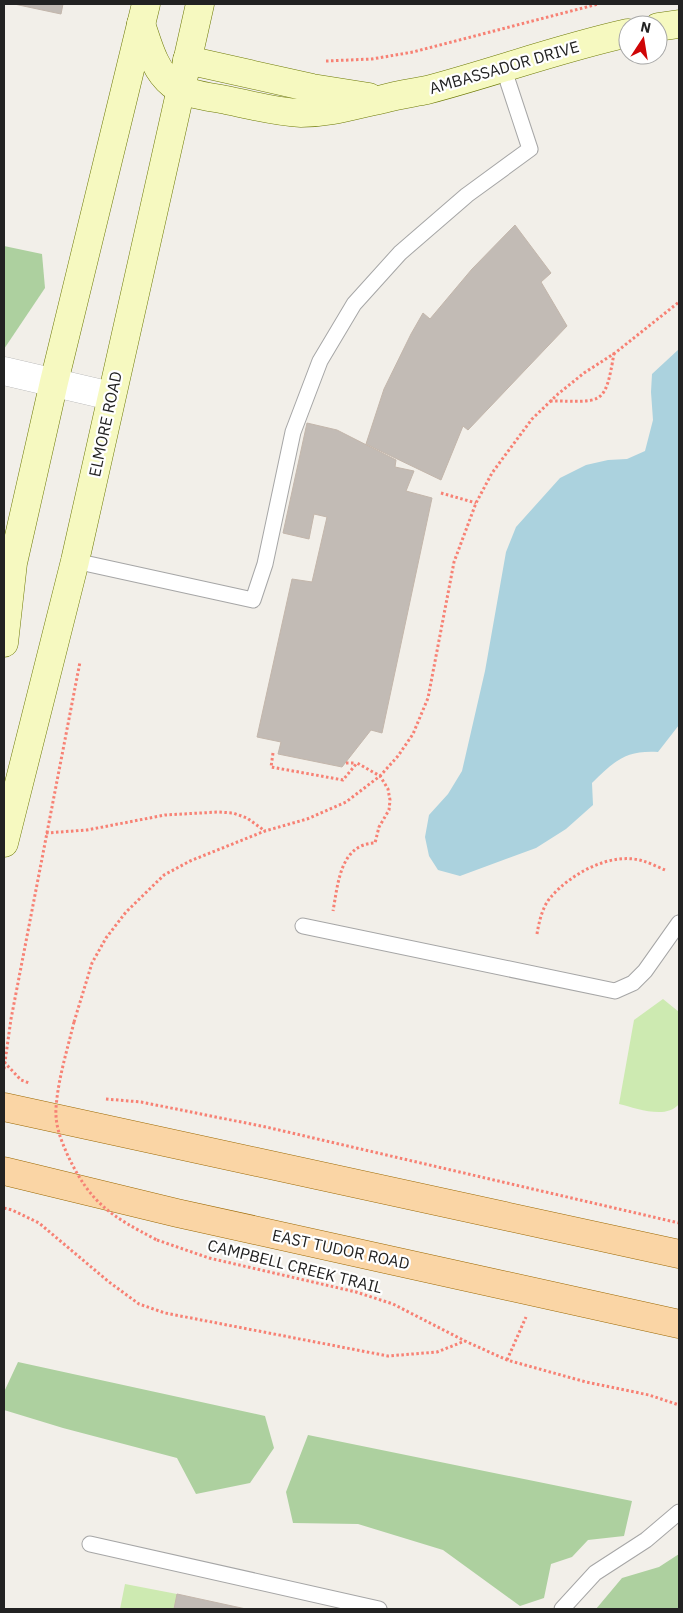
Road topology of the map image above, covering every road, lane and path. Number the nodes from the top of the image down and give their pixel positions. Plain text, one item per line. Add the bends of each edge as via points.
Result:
1 (200, 4) edge
2 (598, 4) edge
3 (144, 14) edge
4 (618, 36) edge
5 (187, 60) junction
6 (318, 61) dead end
7 (503, 67) junction
8 (181, 90) junction
9 (380, 99) junction
10 (679, 302) edge
11 (615, 353) junction
12 (4, 371) edge
13 (54, 382) junction
14 (111, 396) junction
15 (550, 402) junction
16 (441, 493) dead end
17 (476, 503) junction
18 (75, 561) junction
19 (4, 643) edge
20 (273, 753) dead end
21 (346, 762) dead end
22 (357, 763) junction
23 (380, 776) junction
24 (265, 831) junction
25 (46, 832) dead end
26 (4, 843) edge
27 (665, 870) dead end
28 (679, 923) edge
29 (303, 926) dead end
30 (328, 932) junction
31 (536, 934) dead end
32 (5, 1062) edge
33 (4, 1069) edge
34 (35, 1084) dead end
35 (104, 1099) dead end
36 (4, 1107) edge
37 (4, 1172) edge
38 (4, 1208) edge
39 (679, 1223) edge
40 (679, 1254) edge
41 (526, 1317) dead end
42 (679, 1324) edge
43 (465, 1341) junction
44 (507, 1360) junction
45 (679, 1405) edge
46 (679, 1512) edge
47 (90, 1544) dead end
48 (379, 1609) edge
49 (562, 1609) edge

1 - 5 main road, ELMORE ROAD
2 - 6 path via 413,52 372,59
3 - 8 main road via 157,65 170,83
3 - 13 main road
4 - 7 main road, AMBASSADOR DRIVE
5 - 8 main road, ELMORE ROAD
5 - 9 main road, AMBASSADOR DRIVE via 312,88
7 - 9 main road, AMBASSADOR DRIVE
7 - 18 lane via 530,150 467,195 400,253 354,304 320,361 293,432 265,564 253,600
8 - 9 main road, AMBASSADOR DRIVE via 301,113 342,110
8 - 14 main road, ELMORE ROAD
10 - 11 path, CAMPBELL CREEK TRAIL
11 - 15 path, CAMPBELL CREEK TRAIL via 584,373
11 - 15 path via 604,394 595,401
12 - 13 street
13 - 14 street
13 - 19 main road via 13,563
14 - 18 main road, ELMORE ROAD
15 - 17 path, CAMPBELL CREEK TRAIL via 509,448
16 - 17 path
17 - 23 path, CAMPBELL CREEK TRAIL via 454,562 428,698 413,734
18 - 26 main road, ELMORE ROAD
20 - 22 path via 271,767 343,780
21 - 22 path
22 - 23 path
23 - 24 path, CAMPBELL CREEK TRAIL via 346,802 306,819
23 - 30 path via 388,789 389,810 379,827 375,843 366,843 348,856 342,868
24 - 25 path via 247,818 218,812 165,815 87,830
24 - 43 path, CAMPBELL CREEK TRAIL, bridge via 164,875 126,912 106,938 92,963 58,1084 59,1136 79,1178 96,1201 121,1222 157,1240 209,1258 356,1292 393,1304
27 - 31 path via 642,860 617,859 597,864 570,880 550,899 540,916
28 - 30 lane via 646,971 633,983 615,991
29 - 30 lane
32 - 33 path
32 - 34 path via 21,1080
35 - 39 path via 141,1102 266,1127
36 - 40 main road
37 - 42 main road, EAST TUDOR ROAD
38 - 43 path via 39,1223 139,1304 165,1313 388,1356 437,1352
41 - 44 path
43 - 44 path, CAMPBELL CREEK TRAIL
44 - 45 path, CAMPBELL CREEK TRAIL via 586,1382 649,1394
46 - 49 lane via 646,1540 595,1573
47 - 48 lane

